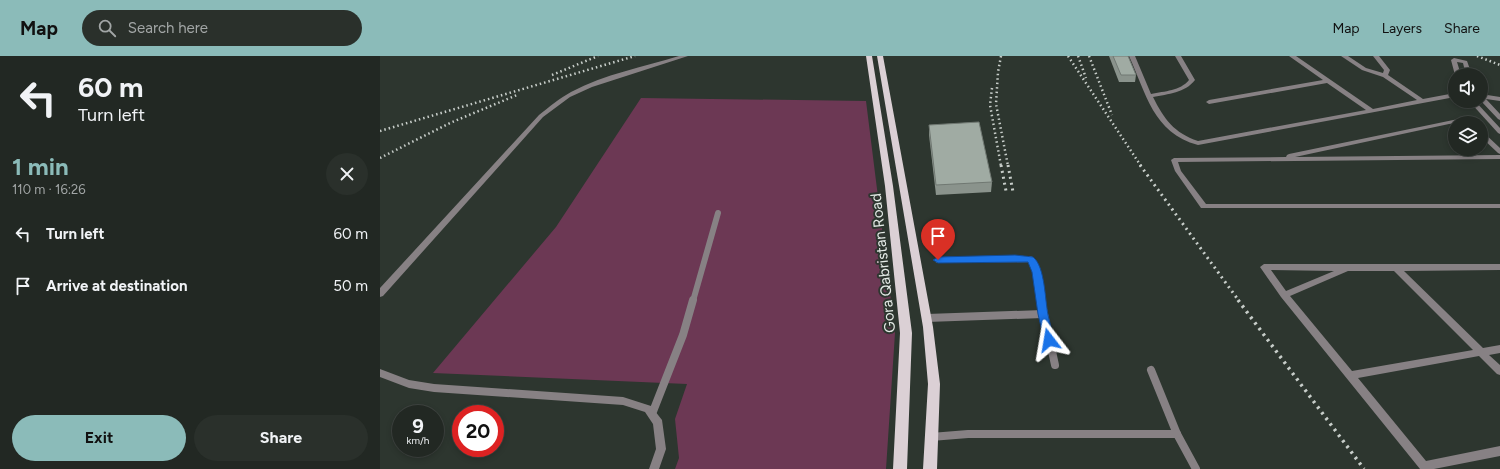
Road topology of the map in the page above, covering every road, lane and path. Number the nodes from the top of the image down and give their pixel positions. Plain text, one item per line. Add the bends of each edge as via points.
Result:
1 (685, 56) edge
2 (868, 56) edge
3 (880, 56) edge
4 (1132, 56) edge
5 (1178, 56) edge
6 (1292, 56) edge
7 (1344, 56) edge
8 (1376, 56) edge
9 (1456, 68) edge
10 (1467, 68) edge
11 (1384, 76) junction
12 (1328, 81) junction
13 (1149, 96) junction
14 (1448, 96) edge
15 (1488, 98) edge
16 (1500, 99) edge
17 (1422, 101) junction
18 (1209, 102) dead end
19 (1488, 105) edge
20 (1478, 108) edge
21 (1372, 111) junction
22 (1500, 118) edge
23 (1448, 122) edge
24 (1500, 132) edge
25 (1488, 140) edge
26 (1500, 152) edge
27 (1500, 157) edge
28 (1270, 160) junction
29 (1500, 206) edge
30 (718, 213) dead end
31 (938, 260) dead end
32 (1500, 266) edge
33 (1349, 268) junction
34 (1396, 268) junction
35 (380, 294) edge
36 (1284, 295) junction
37 (1043, 314) junction
38 (927, 318) junction
39 (1500, 348) edge
40 (1481, 352) junction
41 (1055, 365) dead end
42 (1151, 370) dead end
43 (1500, 371) edge
44 (380, 373) edge
45 (1351, 376) junction
46 (652, 414) junction
47 (1177, 434) junction
48 (931, 437) junction
49 (1500, 451) edge
50 (654, 469) edge
51 (900, 469) edge
52 (930, 469) edge
53 (1196, 469) edge

1 - 35 street via 597,83 558,102 541,116
2 - 51 main road, Gora Qabristan Road via 889,186 906,333
3 - 38 main road, Gora Qabristan Road
4 - 13 street
5 - 13 street via 1192,80 1189,85
6 - 12 street
7 - 11 street via 1364,69
8 - 11 street via 1387,70
9 - 10 street via 1454,60 1465,62
11 - 17 street
12 - 18 street
12 - 21 street
13 - 21 street via 1157,113 1170,129 1188,141 1198,143
14 - 17 street
15 - 16 street
17 - 21 street
19 - 22 street
20 - 24 street
23 - 28 street
25 - 26 street
27 - 28 street
28 - 29 street via 1174,160 1178,171 1204,206
30 - 46 lane via 683,335
31 - 37 lane via 1030,259 1037,272
32 - 34 street
33 - 34 street
33 - 36 street
33 - 36 street via 1264,267
34 - 40 street
36 - 45 street
37 - 38 lane
37 - 41 lane
38 - 48 main road, Gora Qabristan Road via 934,384
39 - 40 street
40 - 43 street
40 - 45 street
42 - 47 lane
44 - 46 street via 409,384 434,388 623,401 648,409
45 - 49 street via 1424,466
46 - 50 street via 658,423 661,449
47 - 48 lane via 968,434
47 - 53 lane
48 - 52 main road, Gora Qabristan Road

